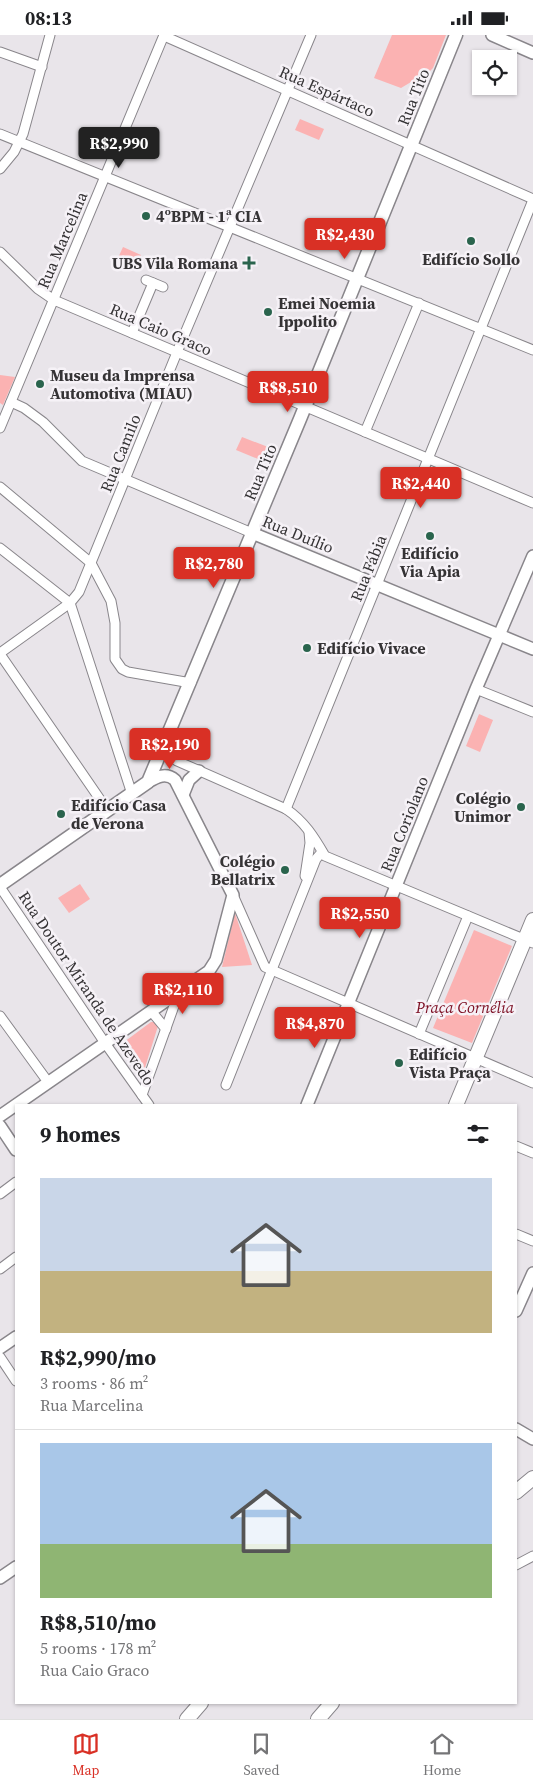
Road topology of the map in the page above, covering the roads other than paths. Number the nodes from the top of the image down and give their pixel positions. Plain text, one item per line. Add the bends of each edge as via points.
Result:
1 (50, 35) edge
2 (164, 35) edge
3 (311, 35) edge
4 (456, 35) edge
5 (492, 35) edge
6 (0, 52) edge
7 (533, 53) edge
8 (42, 67) junction
9 (288, 90) junction
10 (0, 134) edge
11 (20, 142) junction
12 (412, 145) junction
13 (0, 169) edge
14 (105, 176) junction
15 (533, 199) edge
16 (229, 228) junction
17 (0, 252) edge
18 (357, 278) junction
19 (163, 287) dead end
20 (54, 300) junction
21 (418, 303) junction
22 (481, 329) junction
23 (132, 333) junction
24 (533, 350) edge
25 (177, 353) junction
26 (11, 402) junction
27 (305, 407) junction
28 (2, 413) edge
29 (0, 428) edge
30 (365, 432) junction
31 (428, 459) junction
32 (124, 480) junction
33 (0, 487) edge
34 (533, 503) edge
35 (252, 533) junction
36 (0, 548) edge
37 (533, 557) edge
38 (91, 563) junction
39 (377, 584) junction
40 (70, 603) junction
41 (500, 635) junction
42 (533, 649) edge
43 (0, 653) edge
44 (190, 683) junction
45 (476, 689) junction
46 (533, 712) edge
47 (164, 745) junction
48 (199, 771) junction
49 (148, 782) junction
50 (132, 794) junction
51 (183, 795) junction
52 (286, 809) junction
53 (108, 811) junction
54 (309, 829) junction
55 (322, 851) junction
56 (305, 885) junction
57 (0, 886) edge
58 (397, 886) junction
59 (233, 895) junction
60 (468, 916) junction
61 (533, 920) edge
62 (529, 942) edge
63 (271, 970) junction
64 (179, 992) junction
65 (347, 1003) junction
66 (151, 1011) junction
67 (0, 1016) edge
68 (166, 1029) junction
69 (419, 1034) junction
70 (105, 1043) junction
71 (476, 1058) junction
72 (48, 1083) junction
73 (533, 1083) edge
74 (226, 1085) dead end
75 (142, 1095) junction
76 (17, 1104) edge
77 (148, 1104) edge
78 (307, 1104) edge
79 (456, 1104) edge
80 (15, 1106) edge
81 (0, 1116) edge
82 (0, 1126) edge
83 (517, 1143) edge
84 (15, 1148) edge
85 (533, 1153) edge
86 (15, 1183) edge
87 (0, 1194) edge
88 (517, 1234) edge
89 (533, 1241) edge
90 (15, 1258) edge
91 (0, 1269) edge
92 (533, 1273) edge
93 (517, 1309) edge
94 (15, 1338) edge
95 (0, 1348) edge
96 (0, 1357) edge
97 (15, 1380) edge
98 (517, 1430) edge
99 (533, 1439) edge
100 (533, 1478) edge
101 (517, 1491) edge
102 (533, 1556) edge
103 (517, 1564) edge
104 (15, 1568) edge
105 (0, 1577) edge
106 (200, 1704) edge
107 (331, 1704) edge
108 (323, 1717) edge
109 (187, 1719) edge

1 - 8 street
2 - 9 street, Rua Espártaco
2 - 14 street, Rua Marcelina
3 - 9 street, Rua Camilo
4 - 12 main road, Rua Tito
5 - 7 street
6 - 8 street
8 - 11 street
9 - 12 street, Rua Espártaco
9 - 16 street, Rua Camilo
10 - 11 street
11 - 13 street
11 - 14 street
12 - 15 street, Rua Espártaco
12 - 18 main road, Rua Tito
14 - 16 street
14 - 20 street, Rua Marcelina
15 - 22 street, Rua Fábia
16 - 18 street
16 - 25 street, Rua Camilo
17 - 20 street, Rua Caio Graco
18 - 21 street
18 - 27 main road, Rua Tito
19 - 23 street via 149,282
20 - 23 street, Rua Caio Graco
20 - 26 street, Rua Marcelina
21 - 22 street
21 - 30 street
22 - 24 street
22 - 31 street, Rua Fábia
23 - 25 street, Rua Caio Graco
25 - 27 street, Rua Caio Graco
25 - 32 street, Rua Camilo
26 - 28 street, Rua Marcelina
26 - 32 street, Rua Duílio via 43,422 78,459
27 - 30 street, Rua Caio Graco
27 - 35 main road, Rua Tito
28 - 29 street, Rua Marcelina
30 - 31 street, Rua Caio Graco
31 - 34 street, Rua Caio Graco
31 - 39 street, Rua Fábia
32 - 35 street, Rua Duílio
32 - 38 street, Rua Camilo
33 - 38 street
35 - 39 street, Rua Duílio
35 - 44 main road, Rua Tito
36 - 40 street
37 - 41 street, Rua Coriolano
38 - 40 street, Rua Camilo
38 - 44 street via 111,601 118,664 128,671
39 - 41 street, Rua Duílio
39 - 52 street, Rua Fábia
40 - 43 street
40 - 50 street
41 - 42 street, Rua Duílio
41 - 45 street, Rua Coriolano
43 - 53 street
44 - 47 main road, Rua Tito
45 - 46 street
45 - 58 street, Rua Coriolano
47 - 48 street via 172,757
47 - 49 main road, Rua Tito
48 - 51 street via 189,780
48 - 52 street
49 - 50 main road
49 - 51 street via 169,775
50 - 53 main road
51 - 59 street
52 - 54 street
53 - 57 main road
54 - 55 street
54 - 56 street
55 - 56 street
55 - 58 street via 325,856
56 - 63 street
57 - 70 street, Rua Doutor Miranda de Azevedo
58 - 60 street
58 - 65 street, Rua Coriolano
59 - 63 street via 265,967
59 - 64 street via 216,960 209,971
60 - 62 street
60 - 69 street
61 - 62 main road
62 - 71 main road
63 - 65 street
63 - 74 street
64 - 66 street
64 - 68 street
65 - 69 street
65 - 78 street, Rua Coriolano
66 - 68 street
66 - 70 street
67 - 72 street
68 - 75 street
69 - 71 street
70 - 72 street
70 - 75 street, Rua Doutor Miranda de Azevedo
71 - 73 street
71 - 79 main road
72 - 76 street
75 - 77 street, Rua Doutor Miranda de Azevedo
80 - 81 street
82 - 84 street
83 - 85 street
86 - 87 street
88 - 89 street
90 - 91 street
92 - 93 street
94 - 95 street
96 - 97 street
98 - 99 street
100 - 101 main road
102 - 103 street
104 - 105 street
106 - 109 main road
107 - 108 main road

